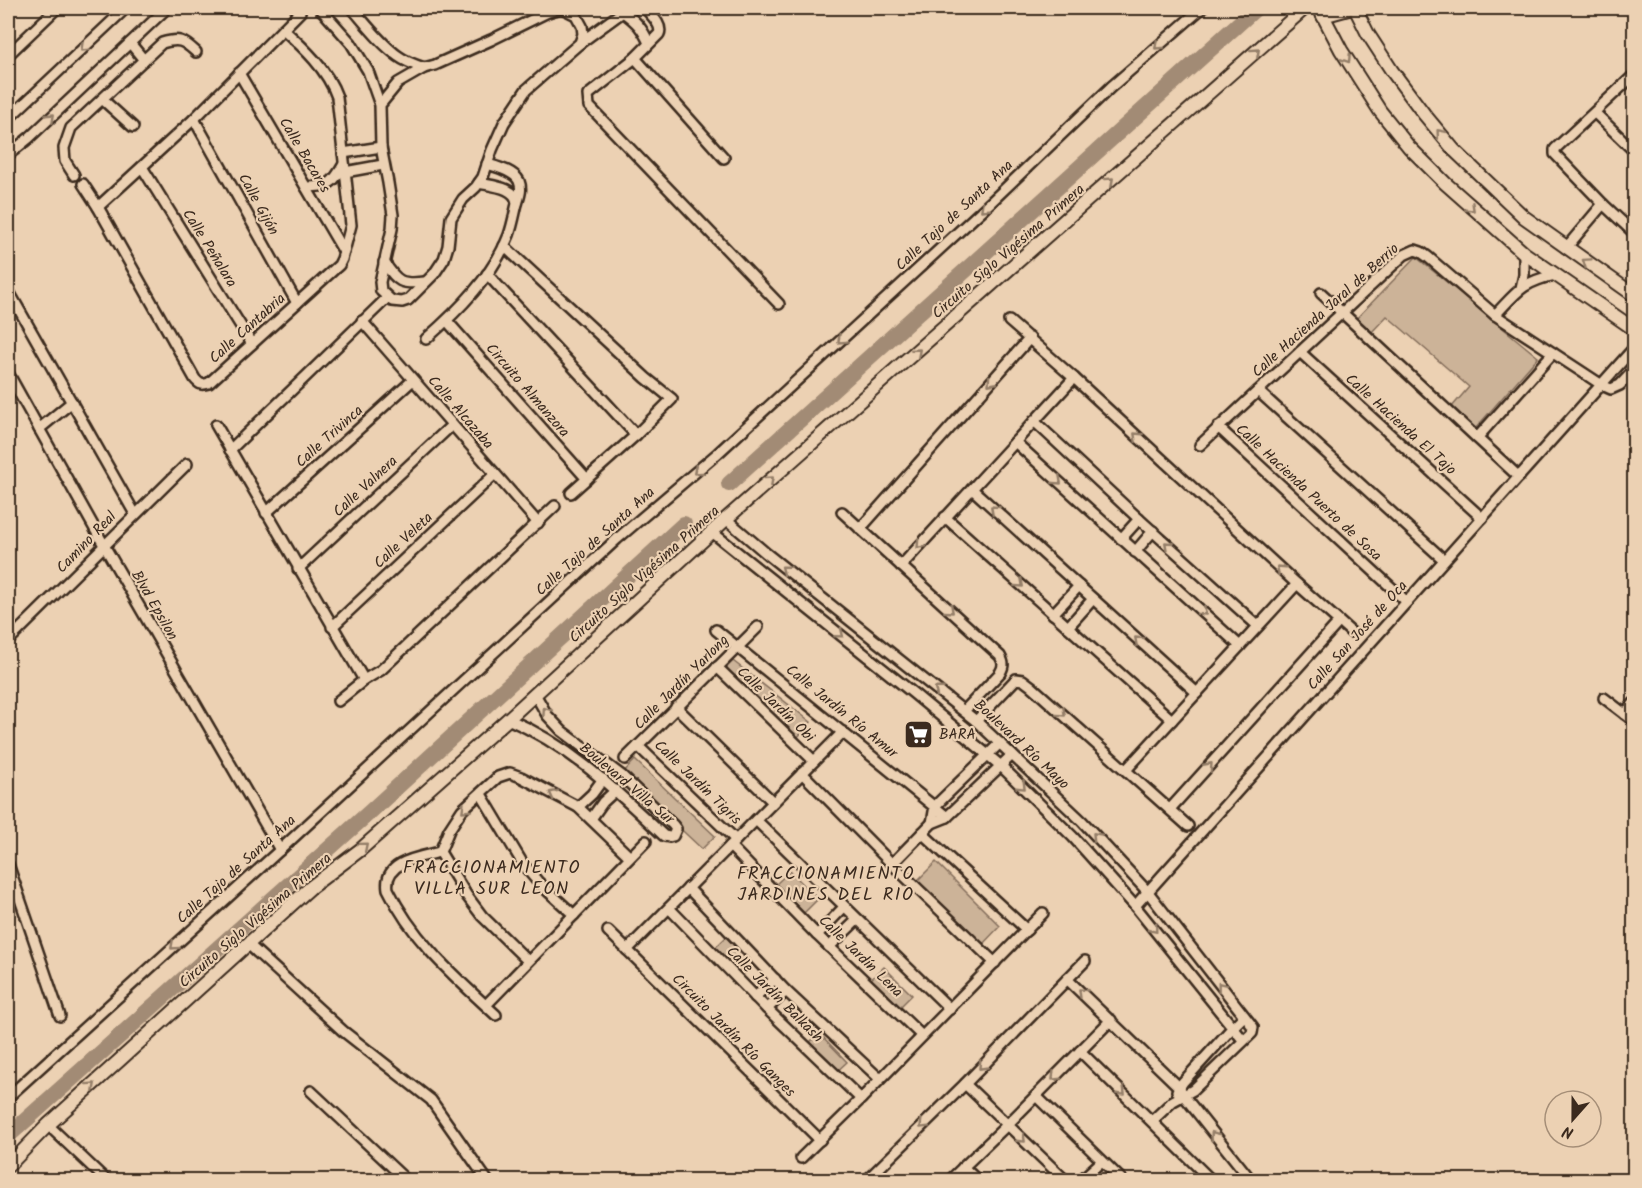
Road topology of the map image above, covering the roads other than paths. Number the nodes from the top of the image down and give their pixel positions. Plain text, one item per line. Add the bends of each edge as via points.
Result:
1 (57, 8) edge
2 (126, 8) edge
3 (167, 8) edge
4 (320, 8) edge
5 (352, 8) edge
6 (562, 8) edge
7 (645, 8) edge
8 (1202, 8) edge
9 (1353, 8) edge
10 (626, 10) edge
11 (300, 12) dead end
12 (1297, 12) edge
13 (1323, 16) edge
14 (283, 28) junction
15 (580, 42) junction
16 (130, 43) junction
17 (649, 43) junction
18 (196, 52) dead end
19 (8, 56) edge
20 (635, 58) junction
21 (144, 60) junction
22 (424, 68) junction
23 (239, 74) junction
24 (1635, 75) edge
25 (102, 99) junction
26 (380, 105) junction
27 (1595, 113) junction
28 (8, 119) edge
29 (194, 119) junction
30 (133, 127) dead end
31 (381, 147) junction
32 (1635, 151) edge
33 (343, 153) junction
34 (8, 155) edge
35 (724, 158) dead end
36 (487, 164) junction
37 (383, 165) junction
38 (142, 167) junction
39 (344, 168) junction
40 (74, 175) dead end
41 (479, 183) junction
42 (83, 184) dead end
43 (306, 187) junction
44 (517, 203) junction
45 (1603, 204) junction
46 (98, 207) junction
47 (1635, 233) edge
48 (504, 246) junction
49 (1566, 248) junction
50 (344, 252) junction
51 (1524, 253) junction
52 (384, 262) junction
53 (487, 274) junction
54 (1555, 275) junction
55 (425, 282) junction
56 (1521, 288) junction
57 (8, 290) edge
58 (1321, 293) dead end
59 (1635, 295) edge
60 (387, 298) junction
61 (297, 303) junction
62 (780, 304) dead end
63 (1341, 312) junction
64 (1496, 315) junction
65 (362, 321) junction
66 (447, 321) junction
67 (1009, 321) dead end
68 (1635, 329) edge
69 (1030, 338) junction
70 (426, 339) dead end
71 (252, 344) junction
72 (1635, 348) edge
73 (1300, 352) junction
74 (1553, 353) junction
75 (1635, 370) edge
76 (8, 373) edge
77 (1074, 378) junction
78 (413, 380) junction
79 (1602, 385) junction
80 (1258, 391) junction
81 (72, 402) junction
82 (1034, 421) junction
83 (452, 424) junction
84 (216, 425) dead end
85 (1218, 428) junction
86 (39, 429) junction
87 (636, 435) junction
88 (1477, 438) junction
89 (1015, 442) junction
90 (1200, 445) dead end
91 (230, 450) junction
92 (187, 464) dead end
93 (495, 474) junction
94 (1519, 477) junction
95 (587, 479) junction
96 (972, 489) junction
97 (571, 493) dead end
98 (555, 506) dead end
99 (842, 512) dead end
100 (266, 513) junction
101 (135, 514) junction
102 (945, 517) junction
103 (1482, 518) junction
104 (726, 519) junction
105 (1139, 519) junction
106 (538, 523) junction
107 (860, 529) junction
108 (1153, 531) junction
109 (712, 532) junction
110 (1121, 539) junction
111 (105, 547) junction
112 (1136, 552) junction
113 (1444, 560) junction
114 (901, 566) junction
115 (298, 569) junction
116 (1297, 584) junction
117 (1079, 586) junction
118 (1093, 599) junction
119 (1407, 602) junction
120 (1053, 614) junction
121 (1339, 622) junction
122 (1258, 626) junction
123 (332, 627) junction
124 (758, 627) dead end
125 (1068, 627) junction
126 (716, 630) dead end
127 (1351, 632) dead end
128 (8, 641) edge
129 (1240, 646) junction
130 (738, 647) junction
131 (717, 667) junction
132 (364, 680) junction
133 (1197, 693) junction
134 (535, 694) junction
135 (1604, 698) dead end
136 (338, 701) dead end
137 (1635, 703) edge
138 (676, 708) junction
139 (964, 711) junction
140 (1625, 714) junction
141 (508, 719) junction
142 (1172, 720) junction
143 (976, 721) junction
144 (1635, 721) edge
145 (562, 731) junction
146 (843, 732) junction
147 (555, 743) junction
148 (1000, 743) junction
149 (638, 746) junction
150 (988, 754) junction
151 (1012, 755) junction
152 (626, 759) dead end
153 (814, 761) junction
154 (1001, 766) junction
155 (1126, 770) junction
156 (802, 773) junction
157 (603, 779) junction
158 (615, 790) junction
159 (481, 794) junction
160 (773, 802) junction
161 (935, 806) junction
162 (578, 807) junction
163 (1170, 809) junction
164 (947, 817) junction
165 (591, 819) junction
166 (756, 820) junction
167 (932, 823) junction
168 (1188, 826) dead end
169 (922, 834) junction
170 (646, 841) dead end
171 (733, 843) junction
172 (280, 850) junction
173 (440, 852) junction
174 (630, 857) junction
175 (8, 864) edge
176 (892, 864) junction
177 (688, 888) junction
178 (1148, 892) junction
179 (1135, 906) junction
180 (844, 907) junction
181 (669, 908) junction
182 (1043, 913) dead end
183 (574, 915) junction
184 (857, 920) junction
185 (1027, 930) junction
186 (608, 932) dead end
187 (817, 935) junction
188 (248, 944) junction
189 (829, 947) junction
190 (627, 950) junction
191 (528, 961) junction
192 (1085, 961) dead end
193 (995, 963) junction
194 (775, 979) junction
195 (1067, 979) junction
196 (786, 991) junction
197 (755, 998) junction
198 (486, 1005) junction
199 (767, 1009) junction
200 (950, 1010) junction
201 (496, 1015) dead end
202 (60, 1016) dead end
203 (1245, 1016) junction
204 (1111, 1020) junction
205 (1233, 1027) junction
206 (922, 1036) junction
207 (1243, 1041) junction
208 (1080, 1051) junction
209 (880, 1079) junction
210 (965, 1084) junction
211 (311, 1091) dead end
212 (1181, 1092) junction
213 (1036, 1096) junction
214 (8, 1097) edge
215 (861, 1099) junction
216 (1152, 1121) junction
217 (48, 1125) junction
218 (1007, 1125) junction
219 (820, 1140) junction
220 (801, 1158) dead end
221 (1102, 1161) junction
222 (8, 1166) edge
223 (963, 1167) junction
224 (1116, 1178) edge
225 (106, 1180) edge
226 (406, 1180) edge
227 (487, 1180) edge
228 (867, 1180) edge
229 (950, 1180) edge
230 (977, 1180) edge
231 (1065, 1180) edge
232 (1081, 1180) edge
233 (1211, 1180) edge
234 (1251, 1180) edge

1 - 19 street
2 -> 28 street
3 - 16 street
4 - 26 street via 351,43 368,71
5 - 22 street via 398,56
6 - 15 street via 576,15 582,26
6 - 22 street
7 - 17 street via 661,31
8 -> 172 street, Calle Tajo de Santa Ana
9 - 13 main road
49 -> 9 main road via 1524,217 1454,150 1392,71
10 - 15 street
10 - 17 street
11 - 14 street
12 - 13 main road via 1317,19
104 -> 12 main road, Circuito Siglo Vigésima Primera
13 -> 51 main road via 1380,111 1409,147
14 - 23 street
14 - 33 street, Calle Cantabria via 318,64 334,89
15 - 36 street via 518,100
16 - 21 street
34 -> 16 street
17 - 20 street
18 - 21 street via 186,42 174,40 162,43
20 - 35 street
20 - 62 street via 588,95 589,106
21 - 25 street
22 - 26 street via 398,83
23 - 29 street
23 - 43 street, Calle Bacares
24 - 27 street
25 - 30 street
25 - 40 street via 70,128 65,161
26 - 31 street
27 - 32 street
27 - 45 street via 1554,152
29 - 38 street
29 - 61 street, Calle Gijón
31 - 33 street
31 - 37 street
33 - 39 street, Calle Cantabria
36 - 41 street
36 - 44 street via 516,177 521,194
37 - 39 street
37 - 52 street via 393,215
38 - 46 street
38 - 71 street, Calle Peñalara
39 - 43 street via 325,187
39 - 50 street, Calle Cantabria via 351,225
41 - 44 street via 514,194
41 - 55 street via 451,218 444,259
42 - 46 street, Calle Cantabria
43 - 50 street, Calle Bacares
44 - 48 street
45 - 47 street
45 - 49 street
46 - 71 street, Calle Cantabria via 199,384 208,383
48 - 53 street
48 - 87 street via 672,399
59 -> 49 main road
50 - 61 street, Calle Cantabria via 339,265
51 - 54 main road
51 - 56 street
52 - 55 street via 400,281
52 - 60 street via 380,282
53 - 66 street
53 - 87 street
54 - 56 street
54 - 68 main road
55 - 60 street via 408,300
56 - 64 street
57 - 81 street
58 - 63 street
60 - 65 street
61 - 71 street, Calle Cantabria
63 - 64 street, Calle Hacienda Jaral de Berrio via 1414,250 1428,257
63 - 73 street, Calle Hacienda Jaral de Berrio
63 - 88 street
64 - 74 street, Calle Hacienda Jaral de Berrio
65 - 78 street, Calle Alcazaba
65 - 91 street
66 - 70 street
66 - 95 street, Circuito Almanzora
67 - 69 street
69 - 77 street
69 -> 107 street
72 - 79 street, Calle San José de Oca
73 - 80 street, Calle Hacienda Jaral de Berrio
73 - 103 street, Calle Hacienda El Tajo
74 - 79 street, Calle Hacienda Jaral de Berrio
74 - 88 street
75 - 79 street via 1620,385 1611,389
76 - 86 street, Blvd Epsilon
77 - 82 street
116 -> 77 street
78 - 83 street, Calle Alcazaba
78 - 100 street, Calle Trivinca
79 - 94 street, Calle San José de Oca
80 - 85 street, Calle Hacienda Jaral de Berrio
80 - 113 street
81 - 86 street
81 - 101 street
82 - 89 street
82 - 105 street
83 - 93 street, Calle Alcazaba
83 - 115 street, Calle Valnera
84 - 91 street
85 - 90 street, Calle Hacienda Jaral de Berrio
85 - 119 street, Calle Hacienda Puerto de Sosa
86 - 111 street, Blvd Epsilon
87 - 95 street
88 - 94 street
89 - 96 street
89 -> 110 street
91 - 100 street
92 - 101 street, Camino Real
93 - 106 street, Calle Alcazaba
93 - 123 street, Calle Veleta
94 - 103 street, Calle San José de Oca
95 - 97 street
96 - 102 street
117 -> 96 street
98 - 106 street
99 - 107 street
100 - 115 street
101 - 111 street, Camino Real
102 -> 114 street
102 -> 120 street
103 - 113 street, Calle San José de Oca
104 - 109 main road, Circuito Siglo Vigésima Primera
139 -> 104 street, Boulevard Río Mayo
105 - 108 street
105 - 110 street
106 - 132 street via 381,670
107 - 114 street
108 - 112 street
122 -> 108 street
109 - 134 main road, Circuito Siglo Vigésima Primera
109 -> 150 street, Boulevard Río Mayo
110 - 112 street
111 - 128 street, Camino Real
111 - 172 street, Blvd Epsilon
112 -> 129 street
113 - 119 street, Calle San José de Oca
114 -> 139 street via 1004,662 1000,673
115 - 123 street
116 - 121 street
116 - 122 street
117 - 118 street
117 - 120 street
118 - 125 street
133 -> 118 street
119 - 178 street, Calle San José de Oca
120 - 125 street
121 - 127 street
163 -> 121 street
122 - 129 street
123 - 132 street
124 - 130 street, Calle Jardín Yarlong
125 - 142 street
126 - 130 street, Calle Jardín Río Amur
129 - 133 street
130 - 131 street, Calle Jardín Yarlong
130 - 146 street, Calle Jardín Río Amur
131 - 138 street, Calle Jardín Yarlong
131 - 153 street, Calle Jardín Obi
132 - 136 street
133 - 142 street
134 - 141 main road, Circuito Siglo Vigésima Primera
145 -> 134 street, Boulevard Villa Sur
135 - 140 street
137 - 140 street
138 - 149 street, Calle Jardín Yarlong
138 - 160 street
139 - 143 street, Boulevard Río Mayo
140 - 144 street
141 - 147 street, Boulevard Villa Sur
188 -> 141 main road, Circuito Siglo Vigésima Primera
142 - 155 street
143 - 148 street, Boulevard Río Mayo
143 -> 155 street via 1016,679 1023,680
145 - 147 street
145 - 158 street, Boulevard Villa Sur via 621,775 674,825 673,836 664,836
146 - 153 street
146 - 161 street, Calle Jardín Río Amur
147 - 157 street, Boulevard Villa Sur
148 - 150 street
148 - 151 street, Boulevard Río Mayo
149 - 152 street, Calle Jardín Yarlong
149 - 171 street, Calle Jardín Tigris
150 - 154 street, Boulevard Río Mayo
150 - 161 street
151 - 154 street
178 -> 151 street, Boulevard Río Mayo via 1082,821
153 - 156 street
154 - 164 street
154 -> 179 street, Boulevard Río Mayo
155 - 163 street
156 - 160 street
156 - 176 street
157 - 158 street, Boulevard Villa Sur
157 - 162 street
158 - 165 street
162 -> 159 street via 510,773 498,777
159 -> 173 street via 455,819
159 - 183 street via 523,864
160 - 166 street
161 - 164 street, Calle Jardín Río Amur
161 - 167 street
162 - 165 street
163 - 168 street
164 - 167 street
165 - 174 street
166 - 171 street
166 - 180 street, Calle Jardín Lena
167 - 169 street
169 - 176 street
169 - 185 street
170 - 174 street
171 - 177 street
171 - 187 street, Calle Jardín Lena
172 -> 214 street, Calle Tajo de Santa Ana
173 - 191 street via 482,916
173 - 198 street via 400,864 387,883 419,939
174 - 183 street
175 - 202 street
176 - 193 street
177 - 181 street
177 - 194 street, Calle Jardín Balkash
178 - 179 street, Calle San José de Oca
203 -> 178 street, Boulevard Río Mayo
179 -> 205 street, Boulevard Río Mayo
180 - 184 street, Calle Jardín Lena
180 - 187 street
181 - 190 street
181 - 197 street, Calle Jardín Balkash
182 - 185 street
183 - 191 street
184 - 189 street
184 - 200 street, Calle Jardín Lena
185 - 193 street
186 - 190 street, Circuito Jardín Río Ganges
187 - 189 street, Calle Jardín Lena
217 -> 188 main road, Circuito Siglo Vigésima Primera
188 - 227 street via 343,1030 431,1100
189 - 206 street, Calle Jardín Lena
190 - 219 street, Circuito Jardín Río Ganges
191 - 198 street
192 - 195 street
193 - 200 street
194 - 196 street, Calle Jardín Balkash
194 - 197 street
204 -> 195 street
195 -> 210 street
196 - 199 street
196 - 209 street, Calle Jardín Balkash
197 - 199 street, Calle Jardín Balkash
198 - 201 street
199 - 215 street, Calle Jardín Balkash
200 - 206 street
203 - 205 street
203 - 207 street, Boulevard Río Mayo via 1253,1029
204 - 208 street
204 - 212 street
205 - 207 street, Boulevard Río Mayo
205 - 212 street
206 - 209 street
207 - 212 street via 1193,1090
208 -> 213 street
208 -> 216 street
209 - 215 street
210 - 218 street
210 -> 228 street
211 - 226 street
212 - 216 street
234 -> 212 street
213 - 218 street
213 - 221 street
215 - 219 street
216 - 233 street
217 - 222 main road, Circuito Siglo Vigésima Primera
217 - 225 street
218 - 223 street
218 -> 231 street
219 - 220 street
221 - 224 street
221 - 232 street
223 - 229 street
223 - 230 street

